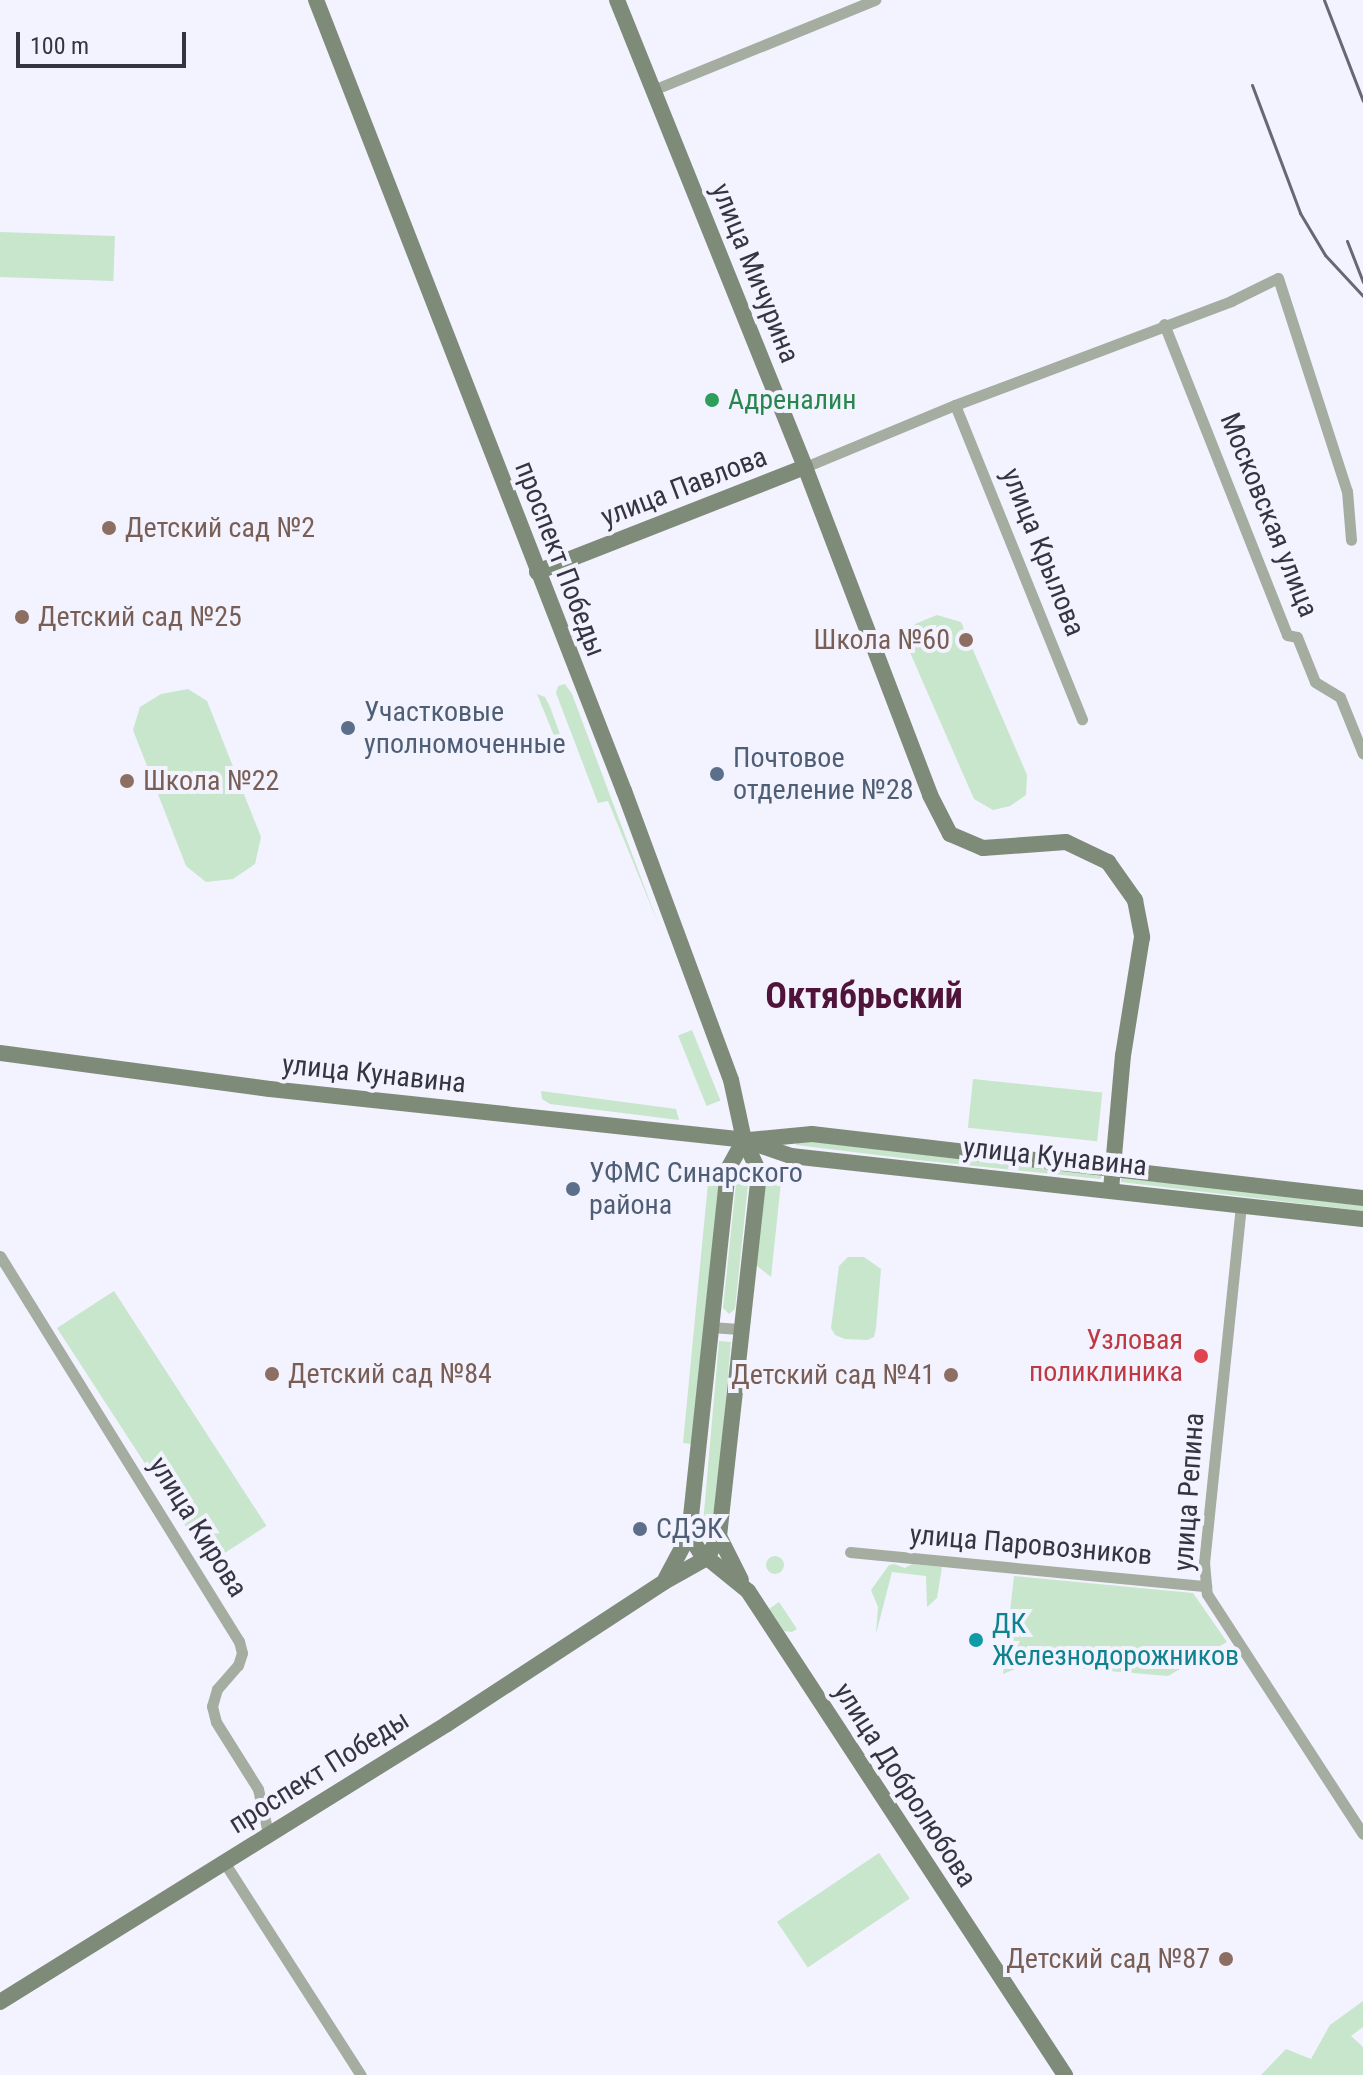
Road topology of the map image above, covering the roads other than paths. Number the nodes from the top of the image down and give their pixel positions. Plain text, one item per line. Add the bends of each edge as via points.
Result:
1 (316, 0) edge
2 (617, 0) edge
3 (875, 0) edge
4 (653, 90) junction
5 (1164, 324) junction
6 (955, 405) junction
7 (805, 467) junction
8 (1351, 540) dead end
9 (537, 572) junction
10 (1082, 719) dead end
11 (1363, 754) edge
12 (0, 1053) edge
13 (744, 1140) junction
14 (1112, 1169) junction
15 (1111, 1189) junction
16 (1363, 1198) edge
17 (1241, 1205) junction
18 (1363, 1219) edge
19 (0, 1256) edge
20 (711, 1327) junction
21 (742, 1329) junction
22 (689, 1535) junction
23 (719, 1536) junction
24 (850, 1552) dead end
25 (707, 1558) junction
26 (664, 1582) junction
27 (1206, 1586) junction
28 (748, 1591) junction
29 (268, 1833) junction
30 (1363, 1834) edge
31 (224, 1862) junction
32 (0, 2002) edge
33 (361, 2075) edge
34 (1065, 2075) edge

1 - 9 main road, проспект Победы
2 - 4 main road, улица Мичурина
3 - 4 street
4 - 7 main road, улица Мичурина
5 - 6 street
5 - 8 street via 1278,278 1347,491
5 - 11 street, Московская улица via 1287,635 1297,637 1315,682 1340,697
6 - 7 street
6 - 10 street, улица Крылова
7 - 9 main road, улица Павлова
7 - 14 main road, улица Мичурина via 930,795 950,834 983,848 1066,842 1108,862 1135,900 1142,937
9 - 13 main road, проспект Победы via 731,1080
12 - 13 main road, улица Кунавина via 270,1089
13 - 14 main road, улица Кунавина via 812,1134
13 - 15 main road, улица Кунавина via 791,1156
13 - 20 main road, проспект Победы via 728,1169
13 - 21 main road, проспект Победы via 759,1172
14 - 15 main road
14 - 16 main road, улица Кунавина
15 - 17 main road, улица Кунавина
17 - 18 main road, улица Кунавина
17 - 27 street, улица Репина via 1204,1562
19 - 29 street, улица Кирова via 239,1641 238,1665 217,1689 212,1706 216,1722 258,1789
20 - 21 street
20 - 22 main road, проспект Победы
21 - 23 main road, проспект Победы
22 - 25 main road, улица Добролюбова
22 - 26 main road, проспект Победы
23 - 25 main road, проспект Победы
23 - 28 main road
24 - 27 street, улица Паровозников
25 - 26 main road, проспект Победы
25 - 28 main road, улица Добролюбова
26 - 29 main road, проспект Победы
27 - 30 street, улица Репина
28 - 34 main road, улица Добролюбова
29 - 31 main road, проспект Победы
31 - 32 main road, проспект Победы
31 - 33 street

